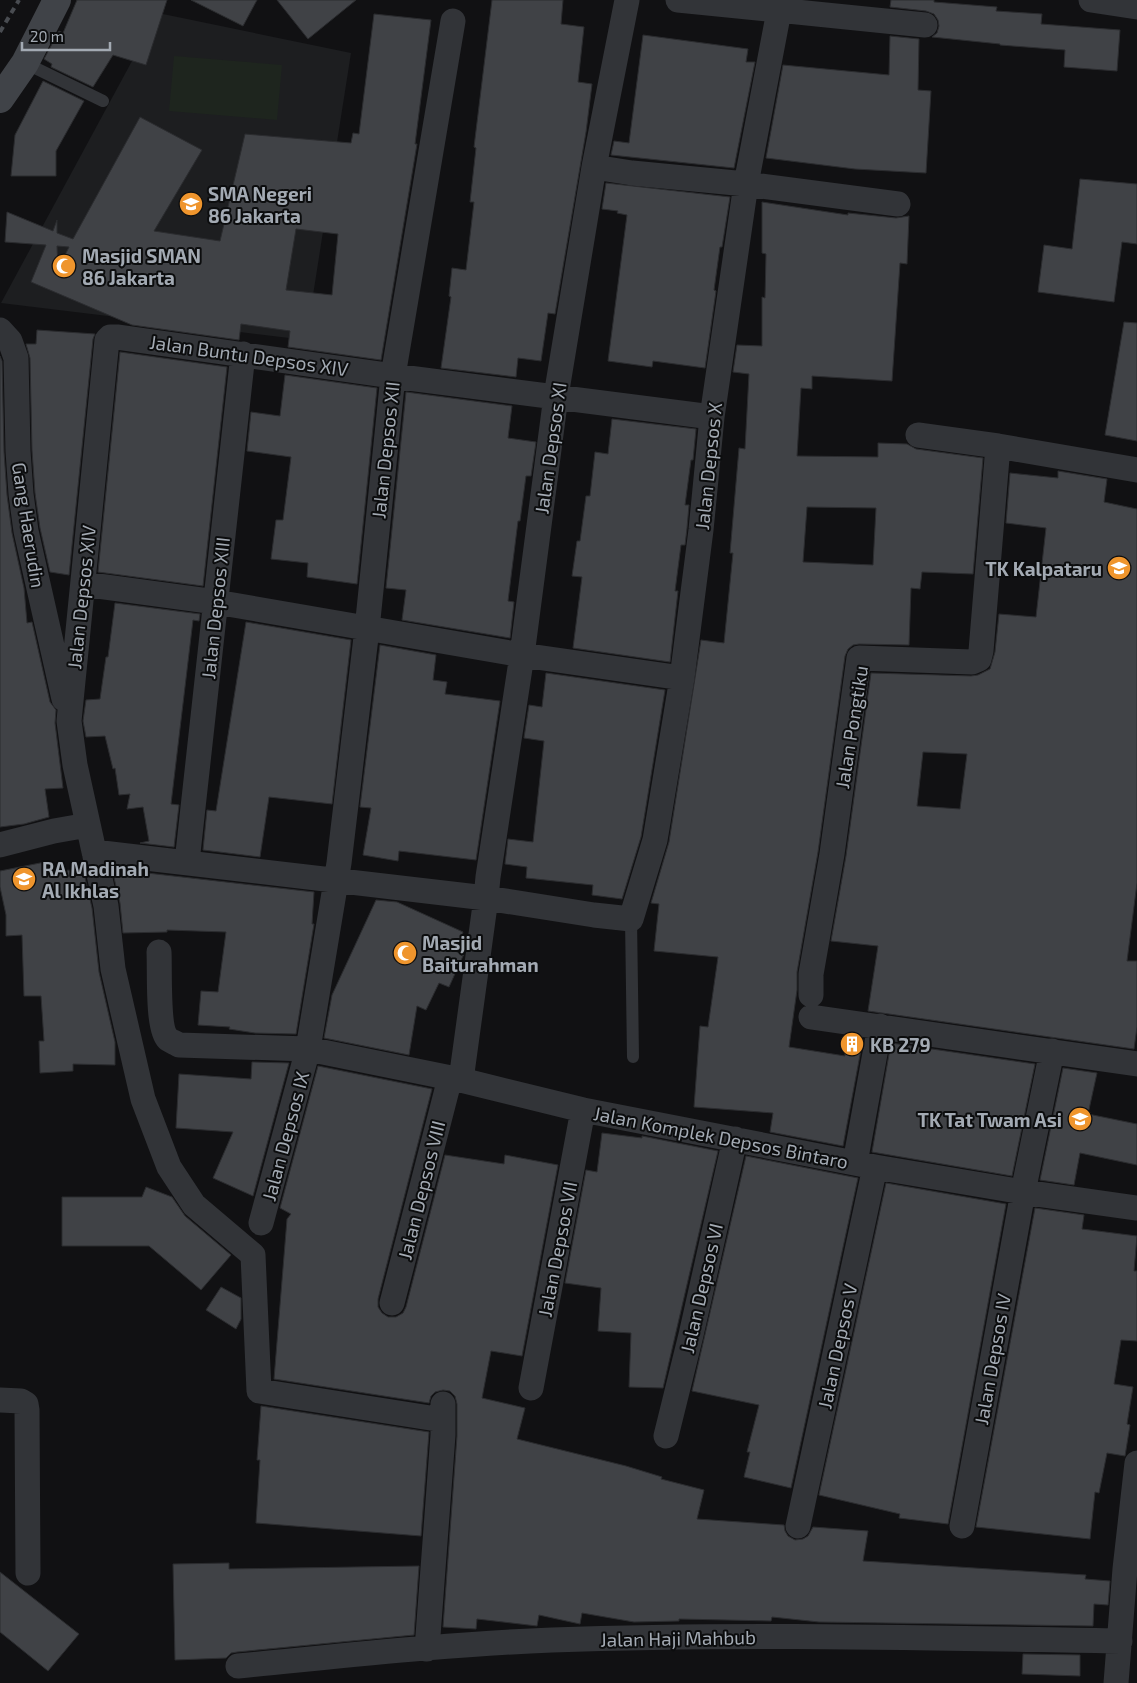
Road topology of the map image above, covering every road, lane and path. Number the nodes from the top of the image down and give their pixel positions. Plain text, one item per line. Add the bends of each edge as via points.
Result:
1 (57, 0) edge
2 (627, 0) edge
3 (678, 0) edge
4 (1091, 0) edge
5 (1137, 7) edge
6 (779, 11) junction
7 (453, 21) dead end
8 (924, 25) dead end
9 (25, 63) junction
10 (0, 99) edge
11 (103, 101) dead end
12 (594, 167) junction
13 (746, 184) junction
14 (898, 204) dead end
15 (0, 330) edge
16 (107, 340) joint
17 (243, 354) junction
18 (393, 376) junction
19 (556, 396) junction
20 (712, 417) junction
21 (918, 434) dead end
22 (998, 446) junction
23 (1137, 470) edge
24 (83, 584) junction
25 (216, 602) junction
26 (367, 629) junction
27 (522, 655) junction
28 (682, 678) junction
29 (68, 721) junction
30 (88, 825) junction
31 (0, 845) edge
32 (94, 852) junction
33 (187, 862) junction
34 (336, 881) junction
35 (486, 898) junction
36 (631, 919) junction
37 (159, 952) dead end
38 (880, 1026) junction
39 (308, 1049) junction
40 (1052, 1052) junction
41 (633, 1057) dead end
42 (1137, 1064) edge
43 (456, 1079) junction
44 (583, 1110) junction
45 (735, 1139) junction
46 (865, 1165) junction
47 (1023, 1192) junction
48 (1137, 1208) edge
49 (261, 1223) dead end
50 (392, 1302) dead end
51 (531, 1388) dead end
52 (0, 1400) edge
53 (666, 1436) dead end
54 (1137, 1463) edge
55 (798, 1526) dead end
56 (962, 1526) dead end
57 (1132, 1536) edge
58 (28, 1573) dead end
59 (1120, 1641) junction
60 (427, 1649) junction
61 (238, 1666) dead end
62 (1116, 1683) edge

1 - 9 street
2 - 12 street, Jalan Depsos XI
3 - 6 street
4 - 5 street
6 - 8 street
6 - 13 street, Jalan Depsos X
7 - 18 street, Jalan Depsos XII
9 - 10 street
9 - 11 lane
12 - 13 street
12 - 19 street, Jalan Depsos XI
13 - 14 street
13 - 20 street, Jalan Depsos X
15 - 29 street, Gang Haerudin via 10,341 16,358 18,451 26,531
16 - 17 street, Jalan Buntu Depsos XIV via 117,336
16 - 24 street, Jalan Depsos XIV
17 - 18 street, Jalan Buntu Depsos XIV
17 - 25 street, Jalan Depsos XIII
18 - 19 street, Jalan Buntu Depsos XIV
18 - 26 street, Jalan Depsos XII
19 - 20 street, Jalan Buntu Depsos XIV
19 - 27 street, Jalan Depsos XI
20 - 28 street, Jalan Depsos X
21 - 22 street
22 - 23 street
22 - 38 street, Jalan Pongtiku via 979,659 972,662 859,658 832,854 810,974 811,1006
24 - 25 street
24 - 29 street, Jalan Depsos XIV
25 - 26 street
25 - 33 street, Jalan Depsos XIII
26 - 27 street
26 - 34 street, Jalan Depsos XII
27 - 28 street
27 - 35 street, Jalan Depsos XI
28 - 36 street, Jalan Depsos X via 655,840
29 - 30 street, Jalan Depsos XIV
30 - 31 street
30 - 32 street, Jalan Depsos XIV
32 - 33 street
32 - 60 street, Jalan Depsos XIV via 128,1041 143,1099 168,1167 194,1205 253,1255 259,1391 443,1412
33 - 34 street
34 - 35 street
34 - 39 street, Jalan Depsos IX
35 - 36 street
35 - 43 street, Jalan Depsos VIII
36 - 41 lane
37 - 39 street, Jalan Komplek Depsos Bintaro via 160,1002 163,1029 168,1039 179,1045
38 - 40 street
38 - 46 street, Jalan Depsos V
39 - 43 street, Jalan Komplek Depsos Bintaro
39 - 49 street, Jalan Depsos IX
40 - 42 street
40 - 47 street, Jalan Depsos IV
43 - 44 street, Jalan Komplek Depsos Bintaro
43 - 50 street, Jalan Depsos VIII
44 - 45 street, Jalan Komplek Depsos Bintaro
44 - 51 street, Jalan Depsos VII
45 - 46 street, Jalan Komplek Depsos Bintaro
45 - 53 street, Jalan Depsos VI
46 - 47 street, Jalan Komplek Depsos Bintaro
46 - 55 street, Jalan Depsos V
47 - 48 street, Jalan Komplek Depsos Bintaro
47 - 56 street, Jalan Depsos IV
52 - 58 street via 26,1404
54 - 57 street
57 - 59 street
59 - 60 street, Jalan Haji Mahbub via 709,1636 549,1640
59 - 62 street
60 - 61 street, Jalan Haji Mahbub

